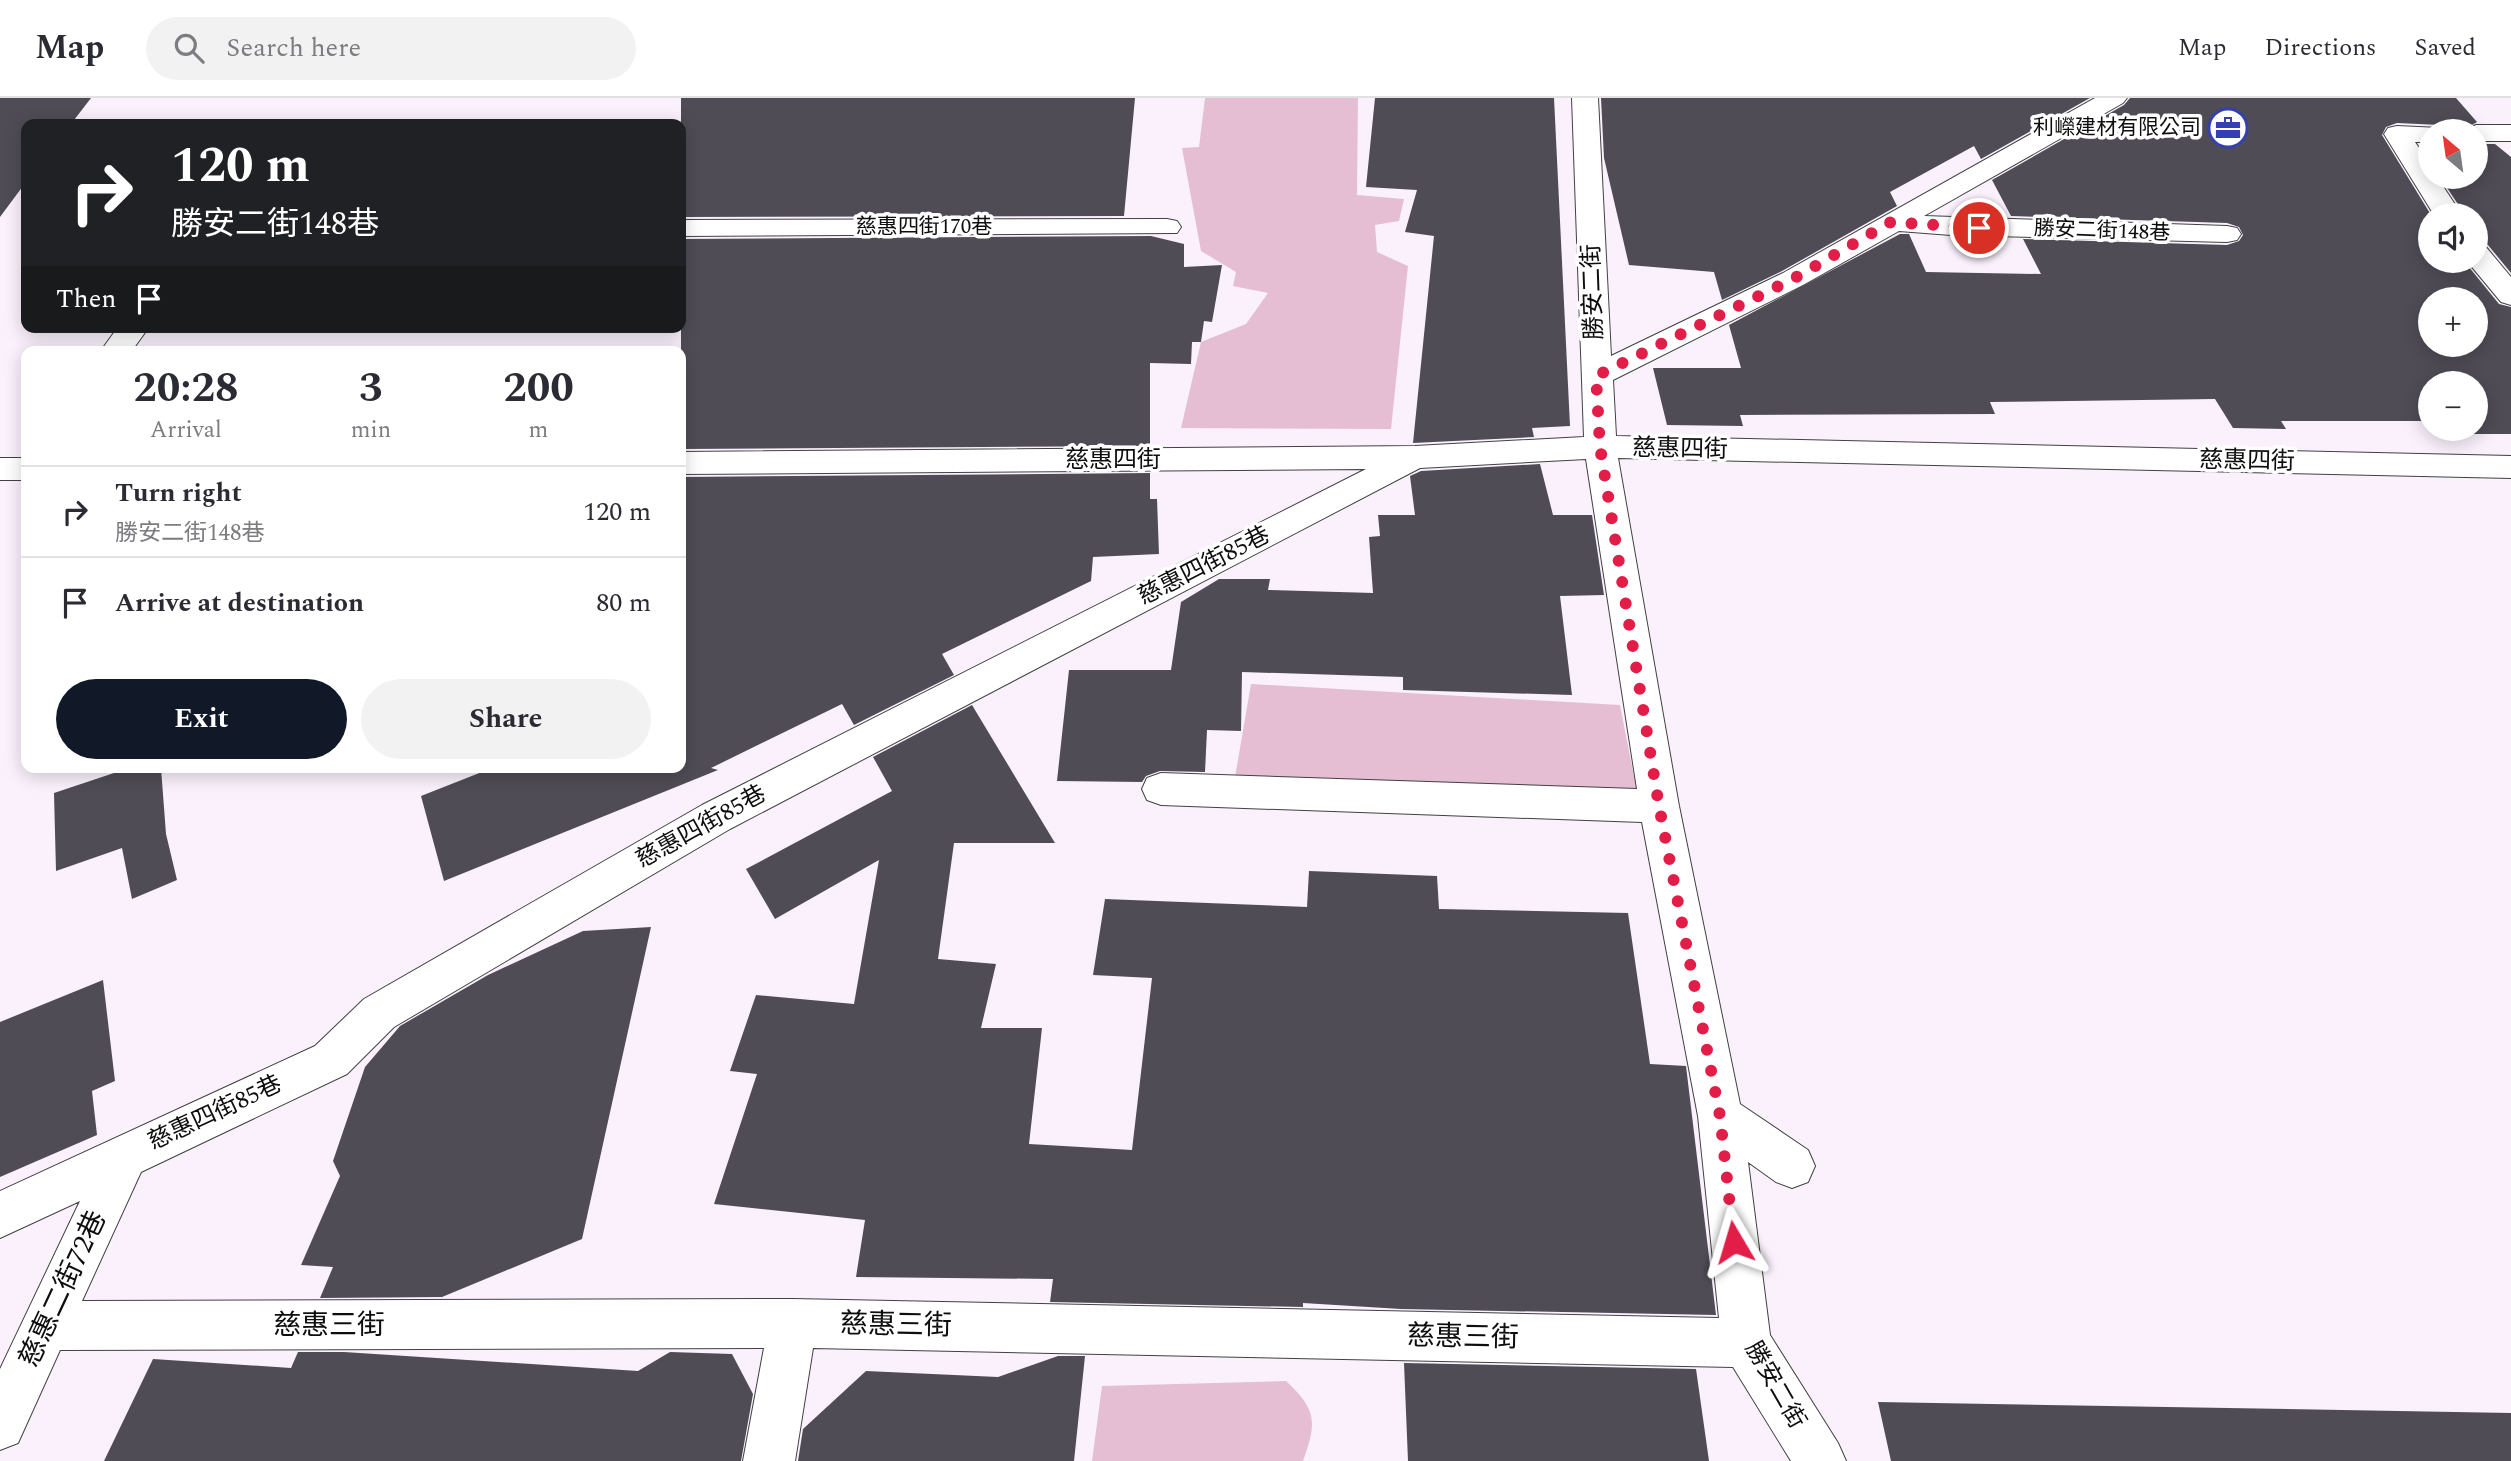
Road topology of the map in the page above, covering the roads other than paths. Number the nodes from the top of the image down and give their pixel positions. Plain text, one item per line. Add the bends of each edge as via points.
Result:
1 (1585, 98) edge
2 (2114, 98) edge
3 (2511, 133) edge
4 (2418, 134) edge
5 (2488, 134) edge
6 (2418, 166) edge
7 (1891, 222) junction
8 (1167, 227) dead end
9 (686, 228) edge
10 (2227, 234) dead end
11 (2488, 268) edge
12 (2511, 296) edge
13 (1596, 376) junction
14 (1600, 447) junction
15 (1415, 457) junction
16 (686, 463) edge
17 (2511, 467) edge
18 (1161, 789) dead end
19 (1659, 806) junction
20 (1720, 1116) junction
21 (126, 1154) junction
22 (1792, 1166) dead end
23 (0, 1215) edge
24 (793, 1323) junction
25 (46, 1326) junction
26 (1746, 1343) junction
27 (0, 1425) edge
28 (769, 1461) edge
29 (1821, 1461) edge

1 - 13 street, 勝安二街
2 - 7 street
3 - 5 street
4 - 6 street via 2398,134
7 - 10 street, 勝安二街148巷
7 - 13 street via 1793,279
8 - 9 street, 慈惠四街170巷
11 - 12 street
13 - 14 street, 勝安二街
14 - 15 street, 慈惠四街
14 - 17 street, 慈惠四街
14 - 19 street, 勝安二街
15 - 16 street, 慈惠四街
15 - 21 street, 慈惠四街85巷 via 716,817 379,1013 331,1060
18 - 19 street
19 - 20 street, 勝安二街
20 - 22 street
20 - 26 street, 勝安二街
21 - 23 street, 慈惠四街85巷
21 - 25 street, 慈惠二街72巷
24 - 25 street, 慈惠三街
24 - 26 street, 慈惠三街
24 - 28 street
25 - 27 street, 慈惠二街72巷
26 - 29 street, 勝安二街

